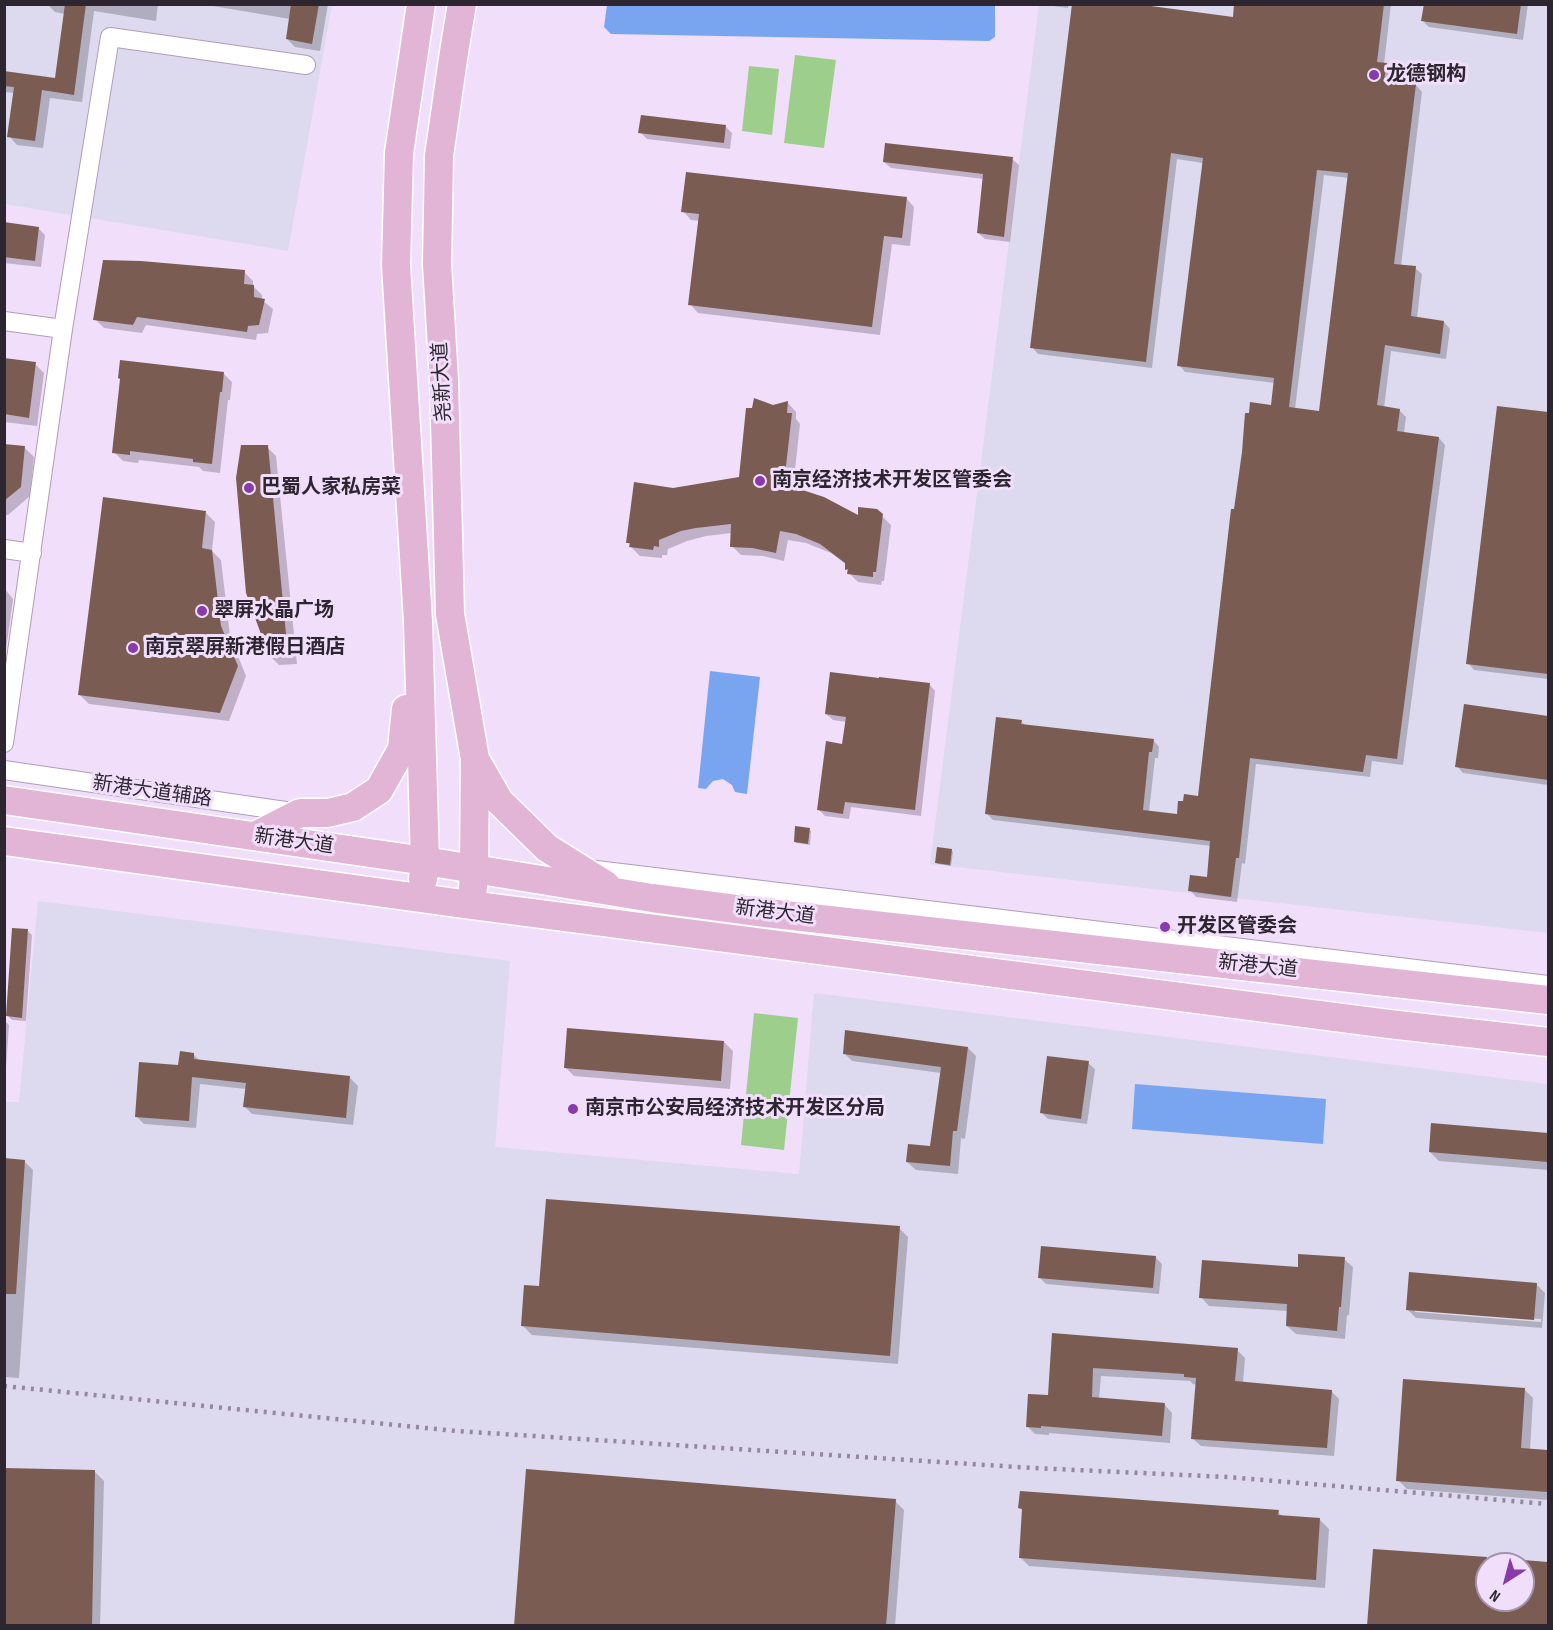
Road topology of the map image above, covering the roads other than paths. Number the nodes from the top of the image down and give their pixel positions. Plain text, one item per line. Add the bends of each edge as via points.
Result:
1 (421, 4) edge
2 (462, 4) edge
3 (306, 64) dead end
4 (4, 321) edge
5 (63, 329) junction
6 (4, 549) edge
7 (33, 553) junction
8 (418, 621) junction
9 (5, 737) edge
10 (4, 743) edge
11 (475, 759) junction
12 (4, 770) edge
13 (4, 800) edge
14 (300, 813) junction
15 (255, 837) junction
16 (4, 841) edge
17 (425, 861) junction
18 (578, 867) junction
19 (474, 869) junction
20 (615, 891) junction
21 (421, 899) junction
22 (471, 905) junction
23 (1548, 985) edge
24 (1548, 1000) edge
25 (1548, 1042) edge

1 - 8 main road, 尧新大道 via 399,153 396,265
2 - 11 main road, 尧新大道 via 439,156 436,264 444,380 450,615
3 - 5 street via 111,37
4 - 5 street
5 - 7 street
6 - 7 street
7 - 9 street
8 - 14 main road, 尧新大道 via 402,749 379,790 353,807 328,813
8 - 17 main road, 尧新大道
9 - 10 street
11 - 18 main road, 尧新大道 via 499,801 547,848
11 - 19 main road, 尧新大道
12 - 14 street, 新港大道辅路
13 - 15 main road, 新港大道
14 - 15 main road, 尧新大道
15 - 17 main road, 新港大道
16 - 21 main road, 新港大道
17 - 19 main road, 新港大道
17 - 21 main road, 尧新大道
18 - 20 main road, 尧新大道
18 - 23 street
19 - 20 main road, 新港大道
19 - 22 main road, 尧新大道
20 - 24 main road, 新港大道 via 766,913
21 - 22 main road, 新港大道
22 - 25 main road, 新港大道

